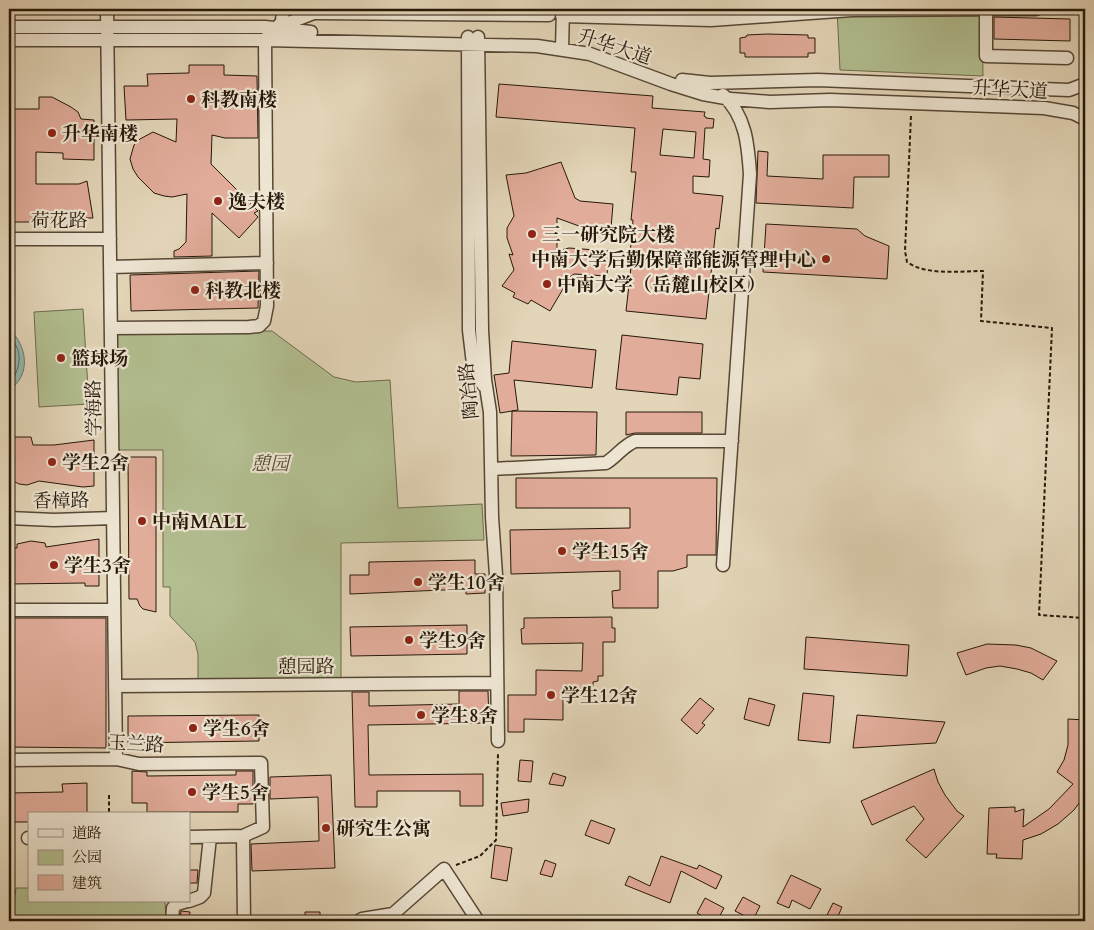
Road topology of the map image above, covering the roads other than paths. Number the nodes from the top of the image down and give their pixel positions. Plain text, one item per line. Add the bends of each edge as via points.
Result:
1 (108, 9) edge
2 (283, 9) edge
3 (726, 9) edge
4 (986, 9) edge
5 (1036, 9) edge
6 (320, 11) edge
7 (419, 11) edge
8 (474, 12) edge
9 (562, 12) edge
10 (650, 13) edge
11 (549, 15) dead end
12 (687, 19) junction
13 (9, 27) edge
14 (278, 27) junction
15 (107, 33) junction
16 (9, 40) edge
17 (265, 40) junction
18 (473, 40) junction
19 (562, 45) junction
20 (1068, 58) dead end
21 (710, 83) junction
22 (1085, 84) edge
23 (726, 98) junction
24 (1085, 119) edge
25 (9, 239) edge
26 (110, 239) junction
27 (266, 263) junction
28 (110, 267) junction
29 (111, 328) junction
30 (732, 441) junction
31 (492, 469) junction
32 (9, 518) edge
33 (113, 518) junction
34 (723, 565) dead end
35 (9, 610) edge
36 (114, 610) junction
37 (497, 683) junction
38 (115, 686) junction
39 (498, 740) road end
40 (9, 760) edge
41 (116, 760) junction
42 (243, 836) junction
43 (190, 837) edge
44 (210, 837) junction
45 (190, 900) edge
46 (184, 902) edge
47 (172, 921) edge
48 (244, 921) edge
49 (359, 921) edge
50 (478, 921) edge

1 - 15 street, 学海路
2 - 14 street
3 - 12 street
4 - 5 street
4 - 12 street via 852,10
4 - 20 street via 986,56
6 - 7 street
6 - 14 street
7 - 8 street
8 - 11 street
9 - 10 street
9 - 19 street
10 - 12 street
13 - 15 street, 升华大道
14 - 15 street, 升华大道
14 - 17 street
14 - 18 street, 升华大道 via 298,32
15 - 16 street, 升华大道
15 - 17 street, 升华大道
15 - 26 street, 学海路
17 - 18 street, 升华大道
17 - 27 street
18 - 19 street, 升华大道
18 - 31 street, 陶冶路 via 482,330
19 - 21 street, 升华大道 via 581,45 682,80
19 - 23 street, 升华大道 via 671,84
21 - 22 street, 升华大道 via 818,80 1069,90
21 - 23 street
23 - 24 street, 升华大道 via 1044,108 1073,113
23 - 30 street via 744,128 750,174
25 - 26 street, 荷花路
26 - 28 street, 学海路
27 - 28 street
27 - 29 street via 266,314 259,326
28 - 29 street, 学海路
29 - 33 street, 学海路
30 - 31 street via 636,441 626,445 606,463
30 - 34 street
31 - 37 street, 陶冶路
32 - 33 street, 香樟路
33 - 36 street, 学海路
35 - 36 street
36 - 38 street, 学海路
37 - 38 street, 憩园路
37 - 39 street, 陶冶路
38 - 41 street, 学海路
40 - 41 street, 玉兰路
41 - 42 street, 玉兰路 via 139,764 261,763 263,826
42 - 44 street
42 - 48 street
43 - 44 street
44 - 45 street via 204,893
46 - 47 street via 173,908
49 - 50 street via 392,914 444,869

